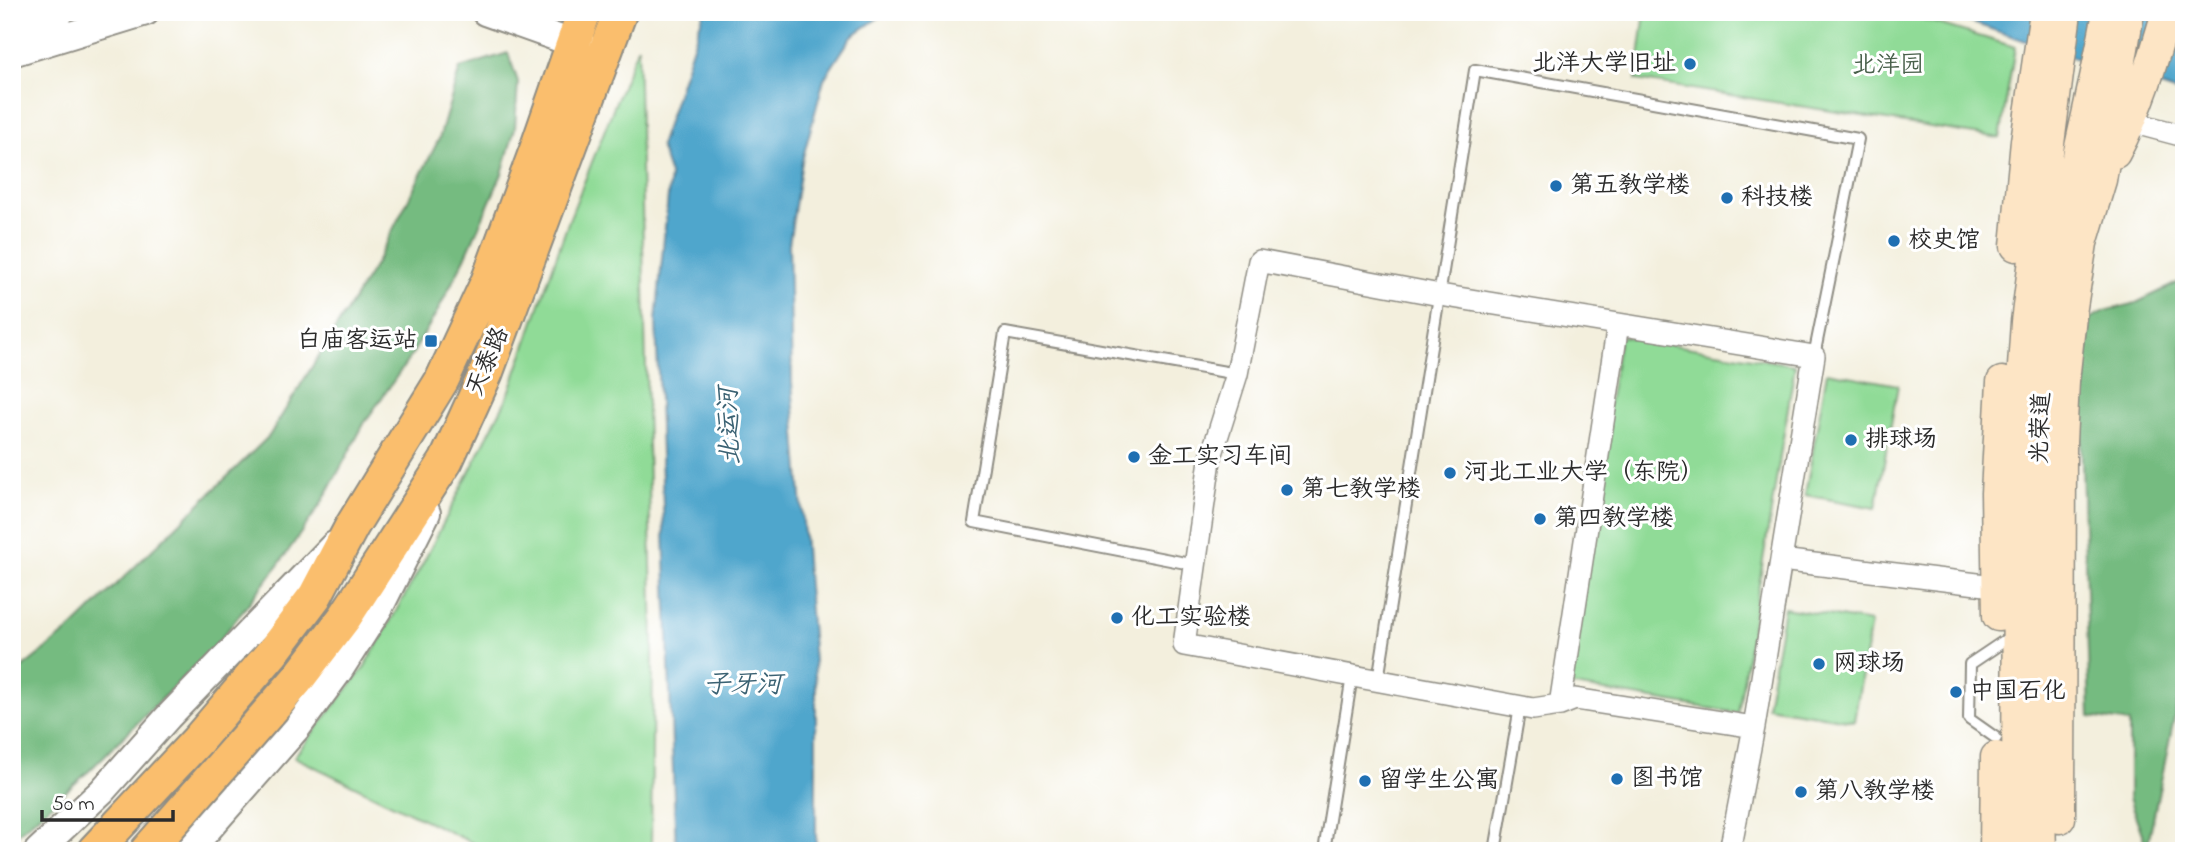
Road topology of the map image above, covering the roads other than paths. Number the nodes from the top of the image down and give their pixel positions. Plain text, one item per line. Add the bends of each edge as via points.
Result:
1 (61, 12) edge
2 (146, 12) edge
3 (485, 12) edge
4 (2045, 12) edge
5 (2066, 12) edge
6 (2108, 12) edge
7 (2129, 12) edge
8 (2168, 12) edge
9 (576, 22) edge
10 (12, 26) edge
11 (612, 33) edge
12 (12, 53) edge
13 (2047, 64) junction
14 (2120, 81) junction
15 (2131, 122) junction
16 (2184, 136) edge
17 (2101, 180) junction
18 (1440, 295) junction
19 (1618, 324) junction
20 (1814, 356) junction
21 (1237, 373) junction
22 (446, 461) junction
23 (352, 526) junction
24 (1781, 560) junction
25 (1196, 565) junction
26 (2029, 589) junction
27 (2008, 639) junction
28 (272, 653) junction
29 (1352, 676) junction
30 (1378, 680) junction
31 (1560, 705) junction
32 (1520, 707) junction
33 (1754, 727) junction
34 (38, 851) edge
35 (69, 851) edge
36 (94, 851) edge
37 (147, 851) edge
38 (190, 851) edge
39 (1324, 851) edge
40 (1495, 851) edge
41 (1730, 851) edge
42 (1995, 851) edge
43 (2017, 851) edge
44 (2041, 851) edge
45 (2060, 851) edge

1 - 10 street
2 - 12 street
3 - 9 street
4 - 13 main road
5 - 13 main road, 光荣道
6 - 14 main road, 光荣道
7 - 14 main road
8 - 14 main road
9 - 11 street
9 - 23 main road, 天泰路 via 488,281 442,380
11 - 22 main road, 天泰路 via 495,351
13 - 26 main road, 光荣道 via 2022,372 2018,483
14 - 15 main road
14 - 17 main road
14 - 26 main road, 光荣道 via 2069,189 2048,329
15 - 16 street
15 - 17 main road
17 - 26 main road via 2082,243
18 - 19 street
18 - 20 lane via 1475,70 1858,139
18 - 21 street via 1259,261
18 - 30 lane
19 - 20 street
19 - 31 street
20 - 24 street
21 - 25 street via 1210,460
21 - 25 lane via 1005,333 974,522
22 - 37 main road, 天泰路 via 345,617 297,680
22 - 38 street via 401,567 353,649 297,728
23 - 28 main road, 天泰路 via 315,596
23 - 34 street via 102,790
24 - 26 street
24 - 33 street
25 - 29 street via 1184,645
26 - 27 main road, 光荣道
26 - 44 main road, 光荣道
26 - 45 main road
27 - 42 main road via 1996,738
27 - 43 main road, 光荣道
28 - 35 main road
28 - 36 main road
29 - 30 street
29 - 39 lane
30 - 32 street
31 - 32 street
31 - 33 street via 1575,699
32 - 40 lane
33 - 41 street

